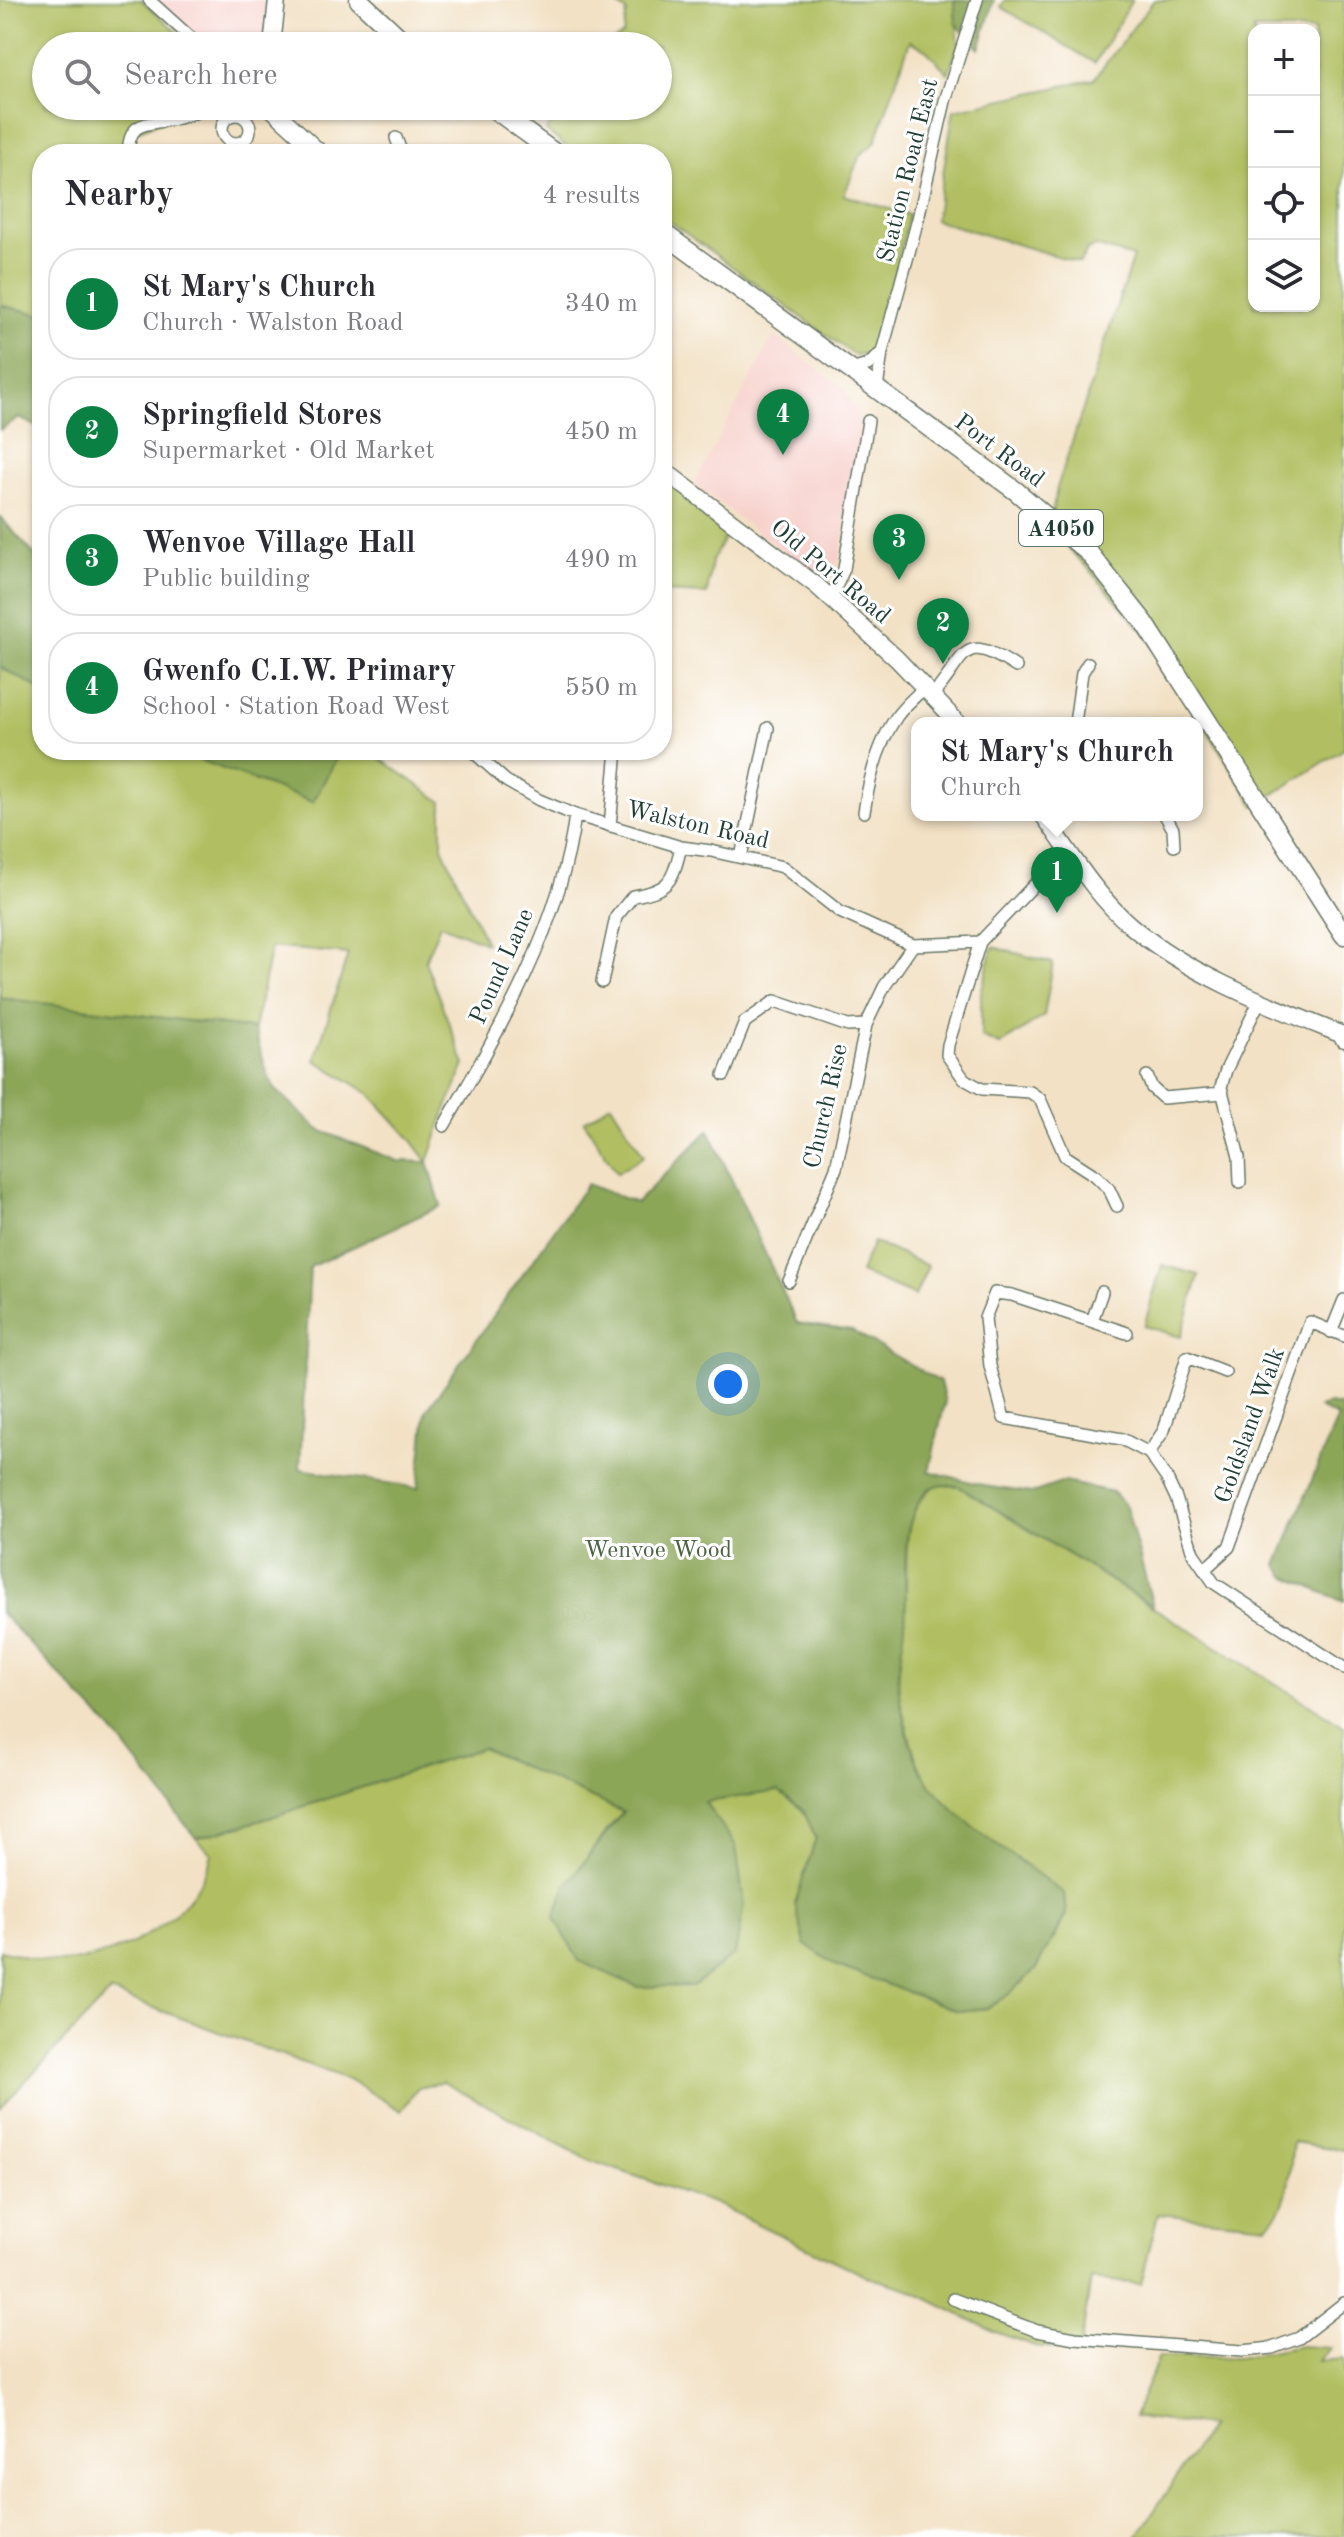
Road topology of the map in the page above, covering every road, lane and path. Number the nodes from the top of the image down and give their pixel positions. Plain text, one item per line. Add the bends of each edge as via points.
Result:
1 (149, 0) edge
2 (277, 0) edge
3 (359, 0) edge
4 (977, 0) edge
5 (184, 32) edge
6 (274, 32) edge
7 (393, 32) edge
8 (166, 120) edge
9 (284, 120) edge
10 (509, 120) edge
11 (396, 138) dead end
12 (128, 144) edge
13 (310, 144) edge
14 (398, 144) edge
15 (542, 144) edge
16 (672, 239) edge
17 (882, 352) junction
18 (851, 370) junction
19 (877, 389) junction
20 (868, 421) dead end
21 (672, 477) edge
22 (831, 598) junction
23 (1088, 663) dead end
24 (1016, 667) dead end
25 (928, 692) junction
26 (952, 717) edge
27 (1076, 717) edge
28 (768, 728) dead end
29 (482, 760) edge
30 (616, 760) edge
31 (864, 812) dead end
32 (575, 815) junction
33 (1047, 821) edge
34 (1168, 821) edge
35 (610, 826) junction
36 (1174, 846) dead end
37 (681, 847) junction
38 (1069, 854) junction
39 (741, 857) junction
40 (1344, 935) edge
41 (980, 942) junction
42 (913, 945) junction
43 (602, 982) dead end
44 (1260, 1000) junction
45 (866, 1025) junction
46 (1343, 1035) edge
47 (724, 1075) dead end
48 (1147, 1076) dead end
49 (1222, 1093) junction
50 (444, 1126) dead end
51 (1240, 1182) dead end
52 (1117, 1206) dead end
53 (789, 1281) dead end
54 (1102, 1292) dead end
55 (1344, 1300) edge
56 (1092, 1321) junction
57 (1331, 1332) junction
58 (1127, 1333) dead end
59 (1344, 1336) edge
60 (1225, 1372) dead end
61 (1149, 1453) junction
62 (1204, 1570) junction
63 (1344, 1668) edge
64 (953, 2299) dead end
65 (1344, 2303) edge

1 - 5 street
2 - 6 street
3 - 7 main road
4 - 17 street, Station Road East via 945,101
8 - 12 street via 137,127
9 - 13 street
10 - 15 main road
11 - 14 street
16 - 18 main road, Port Road / A4050
17 - 18 street via 868,365
17 - 19 street, Station Road East
18 - 19 main road, Port Road / A4050
19 - 40 main road, Port Road / A4050 via 1043,512 1119,588
20 - 22 street via 844,569
21 - 22 street, Old Port Road
22 - 25 street, Old Port Road
23 - 27 street
24 - 25 street via 976,647
25 - 26 street, Old Port Road
25 - 31 street via 899,713 884,738
28 - 39 street
29 - 32 street, Walston Road via 506,781
30 - 35 street
32 - 35 street, Walston Road
32 - 50 street, Pound Lane via 571,854 534,955
33 - 38 street
34 - 36 street
35 - 37 street, Walston Road
37 - 39 street, Walston Road
37 - 43 street via 674,874 658,892 633,896 616,917
38 - 41 street
38 - 44 street via 1130,925 1176,957
39 - 42 street, Walston Road via 783,867 840,912
41 - 42 street, Walston Road
41 - 52 street via 947,1055 964,1079 982,1089 1030,1092 1040,1099 1065,1156 1096,1176
42 - 45 street, Church Rise
44 - 46 street
44 - 49 street via 1226,1070
45 - 47 street via 848,1026 775,1001 745,1022
45 - 53 street, Church Rise via 836,1168
48 - 49 street via 1163,1098
49 - 51 street
54 - 56 street
55 - 57 street
56 - 58 street
56 - 61 street via 995,1293 985,1318 990,1366 1004,1418 1122,1439
57 - 59 street, Goldsland Walk
57 - 62 street, Goldsland Walk via 1310,1322 1229,1547
60 - 61 street via 1187,1357 1164,1430
61 - 62 street via 1176,1498 1193,1553
62 - 63 street via 1214,1583
64 - 65 street via 1037,2331 1242,2351 1299,2338

